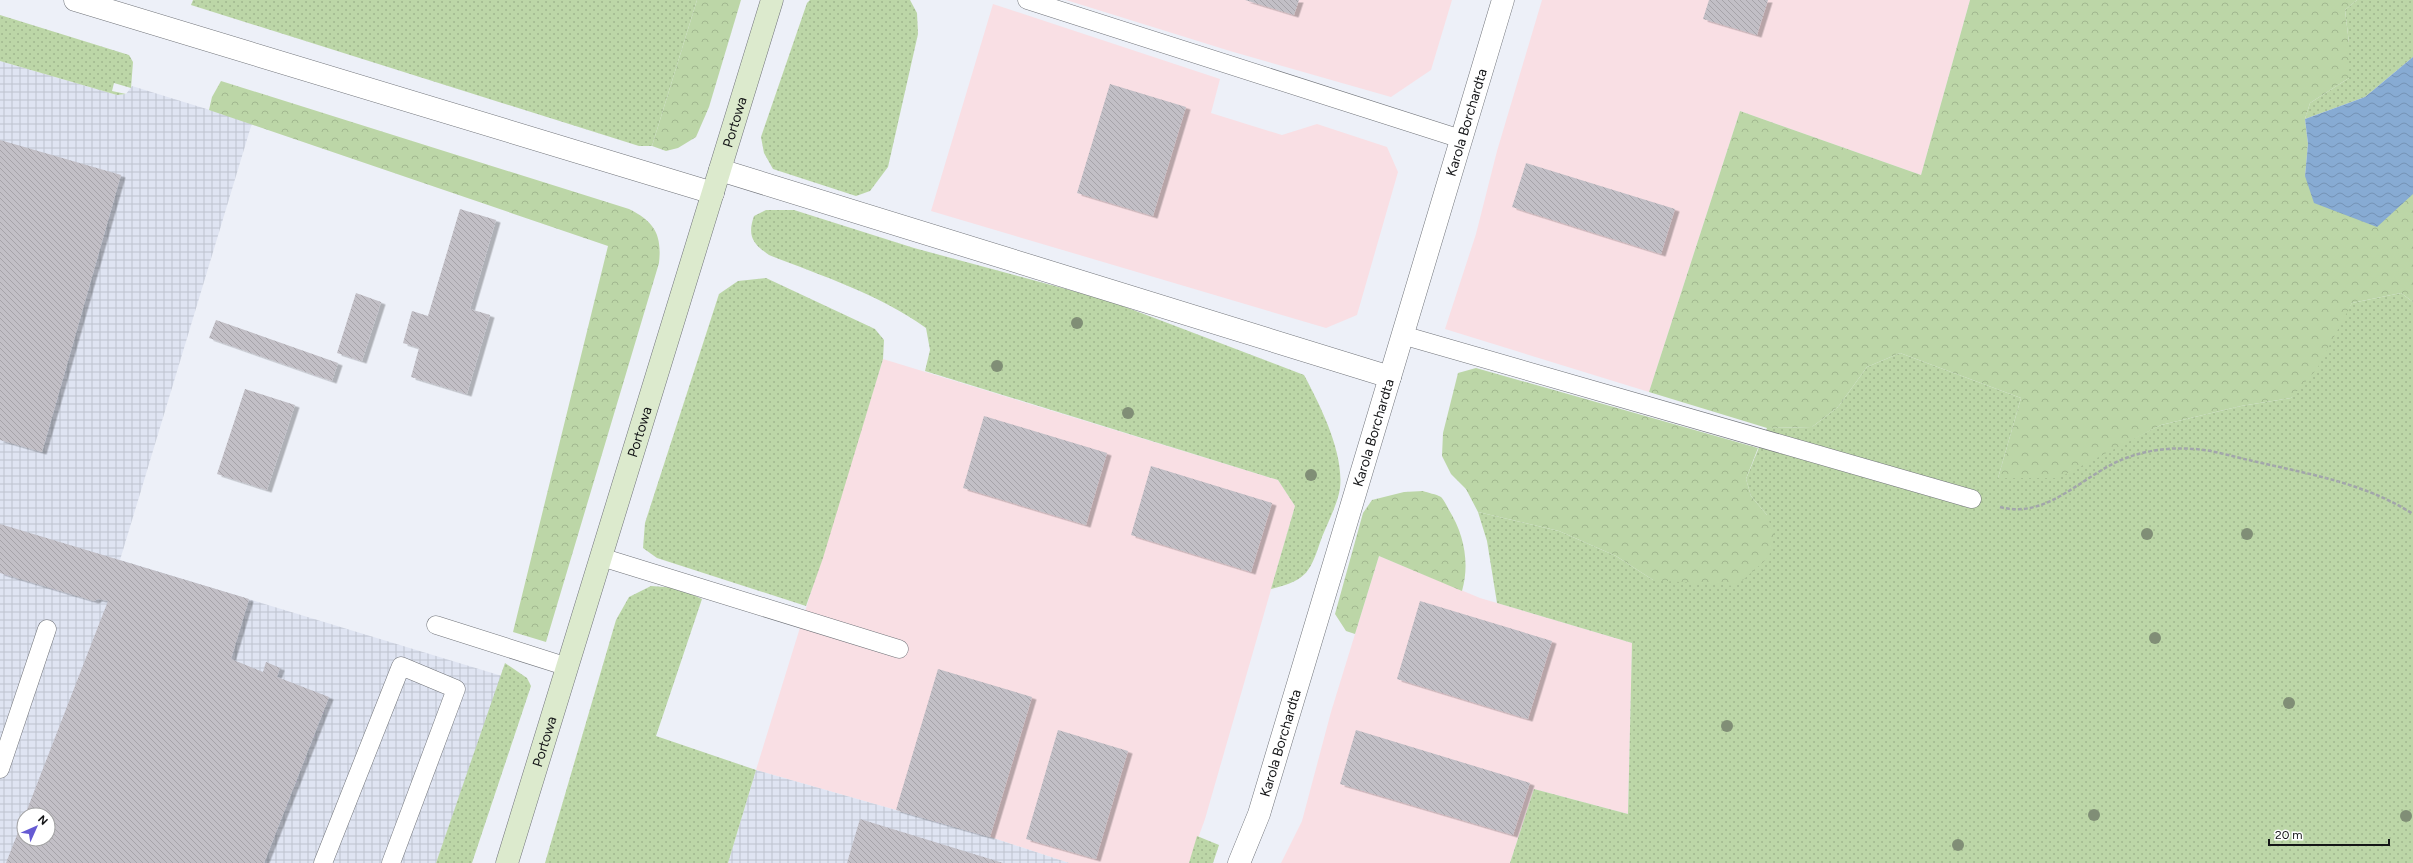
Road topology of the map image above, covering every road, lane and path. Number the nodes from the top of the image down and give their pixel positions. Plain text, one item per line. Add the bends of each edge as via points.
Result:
1 (75, 0) edge
2 (772, 0) edge
3 (1027, 0) edge
4 (1503, 0) edge
5 (1461, 139) junction
6 (720, 170) junction
7 (713, 193) junction
8 (1402, 335) junction
9 (1390, 376) junction
10 (1972, 500) joint
11 (2413, 514) edge
12 (602, 557) junction
13 (436, 625) dead end
14 (47, 629) dead end
15 (899, 649) dead end
16 (568, 667) junction
17 (0, 769) edge
18 (323, 863) edge
19 (391, 863) edge
20 (507, 863) edge
21 (1239, 863) edge

1 - 7 street
2 - 6 main road, Portowa
3 - 5 lane
4 - 5 street, Karola Borchardta
5 - 8 street, Karola Borchardta
6 - 7 main road, Portowa
6 - 9 street
7 - 12 main road, Portowa
8 - 9 street, Karola Borchardta
8 - 10 lane
9 - 21 street, Karola Borchardta via 1259,814
10 - 11 path via 2011,510 2028,510 2042,506 2125,458 2157,449 2195,449 2341,481 2397,504
12 - 15 lane
12 - 16 main road, Portowa
13 - 16 lane
14 - 17 lane
16 - 20 main road, Portowa
18 - 19 lane via 401,666 456,689

